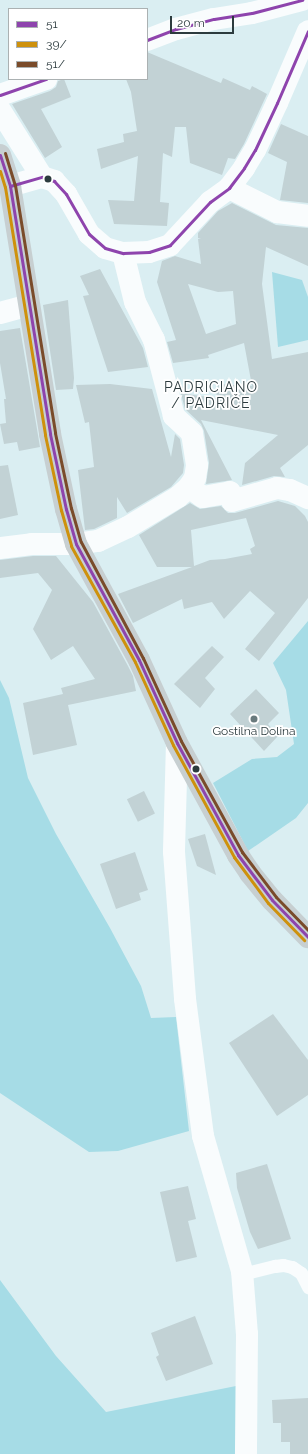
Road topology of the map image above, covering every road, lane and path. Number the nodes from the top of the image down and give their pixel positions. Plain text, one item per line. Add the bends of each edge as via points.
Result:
1 (302, 0) edge
2 (308, 31) edge
3 (148, 40) edge
4 (43, 80) edge
5 (0, 95) edge
6 (0, 110) edge
7 (0, 155) edge
8 (42, 177) junction
9 (10, 186) junction
10 (229, 188) junction
11 (308, 216) edge
12 (123, 253) junction
13 (29, 305) junction
14 (0, 313) edge
15 (189, 487) junction
16 (308, 498) edge
17 (76, 544) junction
18 (0, 548) edge
19 (177, 743) junction
20 (308, 937) edge
21 (242, 1274) junction
22 (307, 1283) edge
23 (246, 1454) edge

1 - 3 street via 252,13 214,19
2 - 10 street via 255,150
4 - 5 street
6 - 8 street
7 - 9 main road
8 - 9 street
8 - 12 street via 54,182 66,194 89,234 105,248
9 - 13 main road
10 - 11 street via 277,212
10 - 12 street via 210,202 170,245 149,252
12 - 15 street via 135,302 154,340 174,416 192,433 197,465
13 - 14 street
13 - 17 main road via 58,474
15 - 16 street via 203,497 230,492 232,501 277,488 290,490
15 - 17 street via 178,497 116,533 98,541
17 - 18 street via 32,544
17 - 19 main road via 139,660
19 - 20 main road via 246,867 272,900
19 - 21 street via 175,880 194,1073 203,1136
21 - 22 lane via 283,1265 301,1273
21 - 23 street via 247,1334

